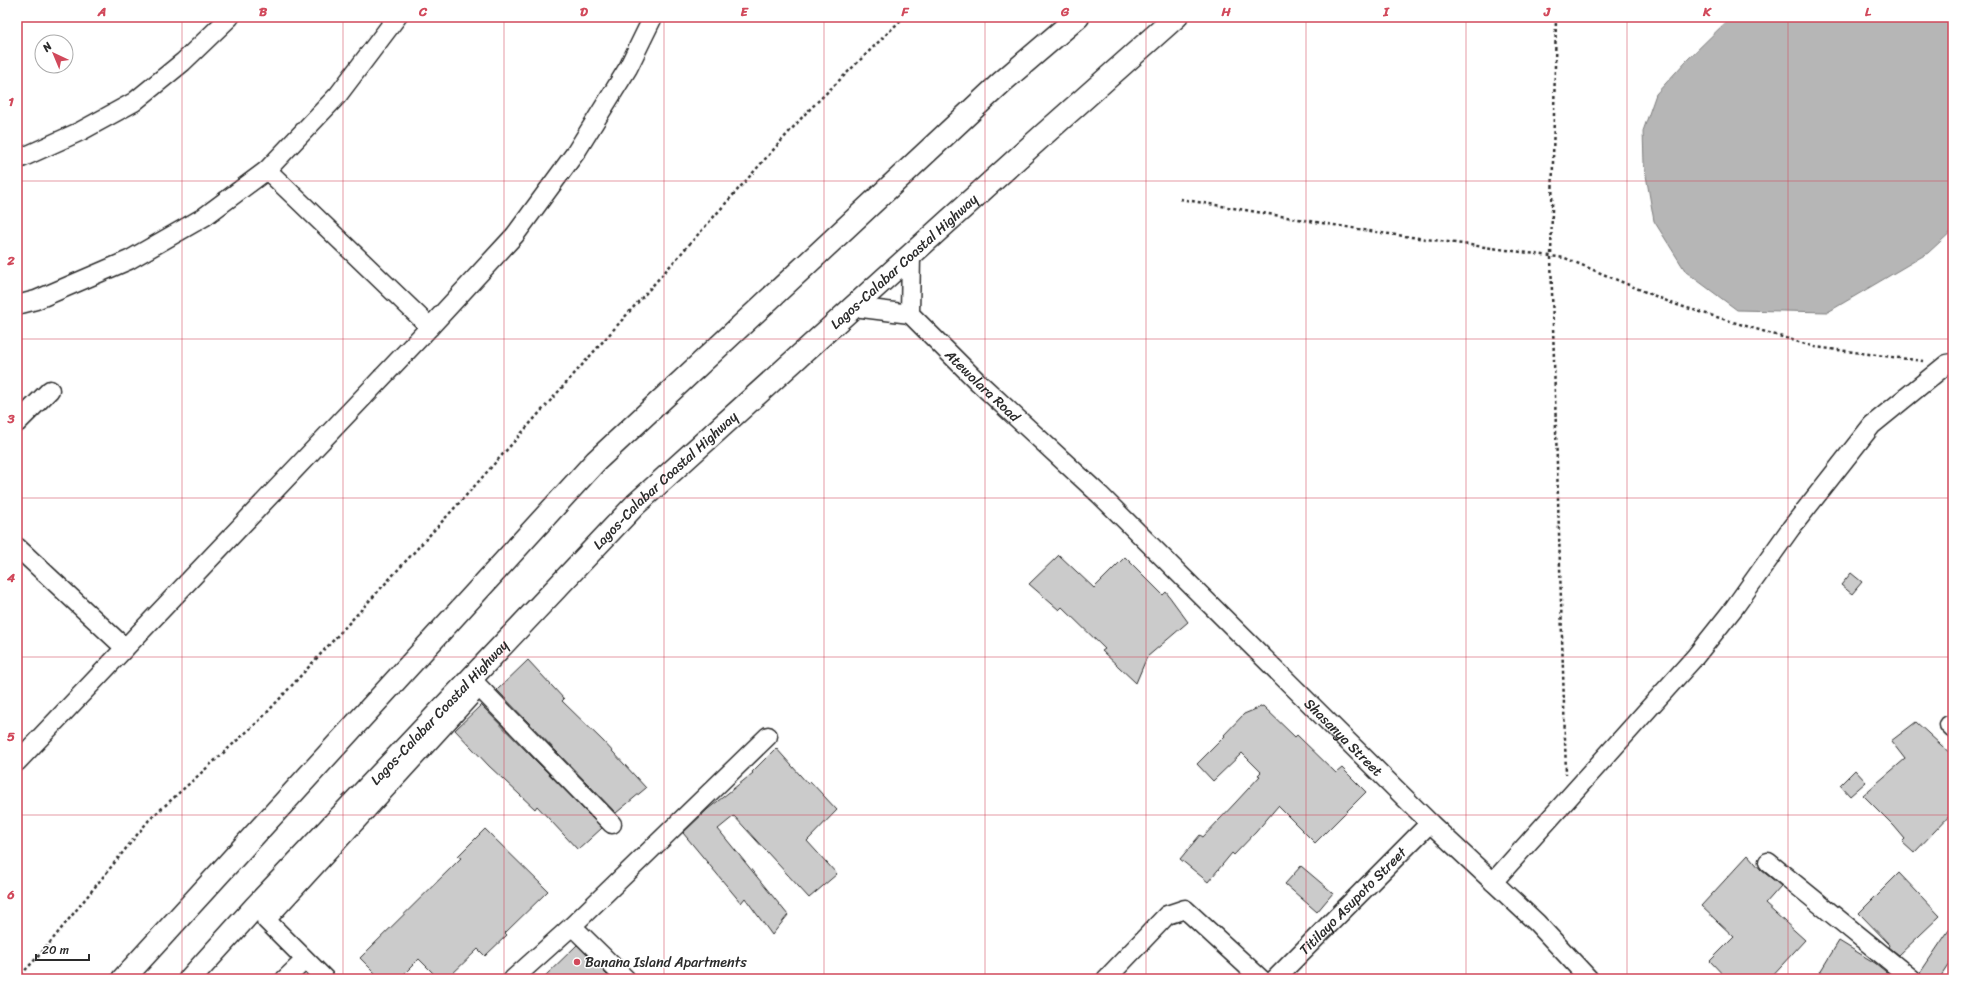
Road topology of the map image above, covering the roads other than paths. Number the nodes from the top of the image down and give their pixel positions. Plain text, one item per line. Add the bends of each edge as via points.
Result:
1 (230, 17) edge
2 (397, 17) edge
3 (653, 17) edge
4 (1078, 17) edge
5 (1176, 17) edge
6 (17, 160) edge
7 (267, 170) junction
8 (911, 255) junction
9 (17, 305) edge
10 (854, 307) junction
11 (910, 314) junction
12 (430, 328) junction
13 (1950, 364) edge
14 (50, 390) dead end
15 (17, 423) edge
16 (1100, 495) joint
17 (17, 547) edge
18 (125, 648) junction
19 (768, 736) dead end
20 (17, 762) edge
21 (1430, 823) junction
22 (612, 824) dead end
23 (1768, 862) dead end
24 (1493, 882) junction
25 (572, 926) junction
26 (305, 960) junction
27 (123, 979) edge
28 (190, 979) edge
29 (285, 979) edge
30 (325, 979) edge
31 (513, 979) edge
32 (626, 979) edge
33 (1106, 979) edge
34 (1261, 979) edge
35 (1275, 979) edge
36 (1588, 979) edge
37 (1912, 979) edge

1 - 6 street via 183,62 134,102 81,131
2 - 7 street via 338,95
3 - 12 street via 628,68 576,152 515,235
4 - 27 highway via 1002,82 596,461
5 - 8 highway, Lagos-Calabar Coastal Highway
7 - 9 street via 204,217 129,260 36,300
7 - 12 street
8 - 10 highway, Lagos-Calabar Coastal Highway
8 - 11 street
10 - 11 street
10 - 28 highway, Lagos-Calabar Coastal Highway via 636,504 259,902
11 - 16 street, Atewolara Road via 977,381
12 - 18 street
13 - 24 street via 1872,425 1695,657
14 - 15 street
16 - 21 street, Shasanya Street
17 - 18 street
18 - 20 street
19 - 25 street
21 - 24 street, Shasanya Street
21 - 35 street, Titilayo Asupoto Street
22 - 26 street via 479,688 266,920
23 - 37 street
24 - 36 street, Shasanya Street via 1537,923
25 - 31 street
25 - 32 street
26 - 29 street
26 - 30 street
33 - 34 street via 1167,915 1185,909

